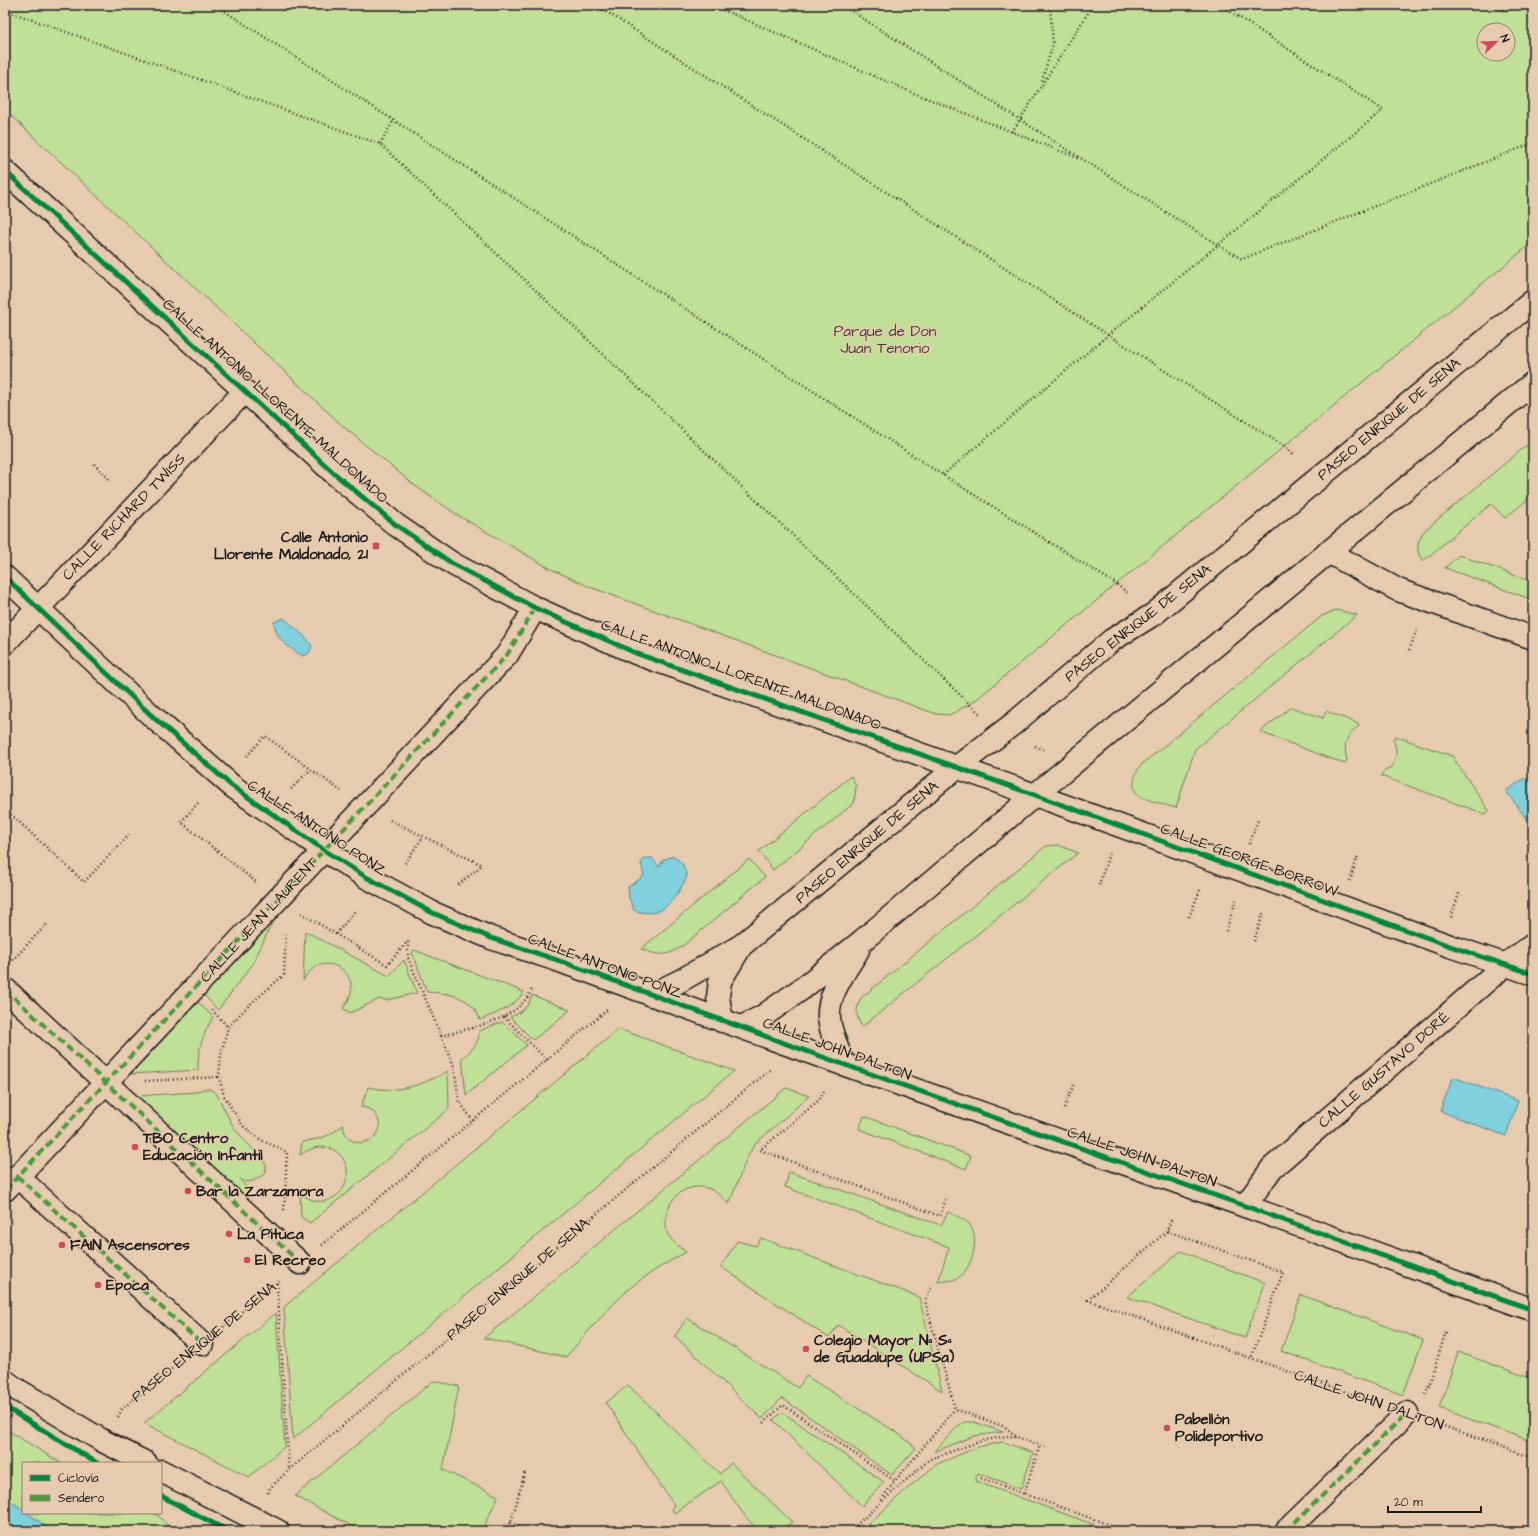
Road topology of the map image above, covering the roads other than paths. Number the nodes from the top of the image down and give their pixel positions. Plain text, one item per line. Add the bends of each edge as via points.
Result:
1 (5, 171) edge
2 (1533, 301) edge
3 (1533, 383) edge
4 (244, 392) junction
5 (1328, 552) junction
6 (5, 577) edge
7 (37, 607) junction
8 (535, 608) junction
9 (1533, 638) edge
10 (5, 643) edge
11 (957, 767) junction
12 (1035, 795) junction
13 (324, 850) junction
14 (863, 940) junction
15 (742, 945) junction
16 (1533, 945) edge
17 (1506, 964) junction
18 (1533, 974) edge
19 (5, 989) edge
20 (651, 995) junction
21 (722, 1021) junction
22 (742, 1027) junction
23 (843, 1064) junction
24 (106, 1084) junction
25 (11, 1183) edge
26 (1245, 1206) junction
27 (300, 1263) road end
28 (1533, 1310) edge
29 (202, 1344) road end
30 (5, 1381) edge
31 (1413, 1415) road end
32 (144, 1462) edge
33 (162, 1471) edge
34 (278, 1531) edge
35 (1286, 1531) edge

1 - 4 street, CALLE ANTONIO LLORENTE MALDONADO
2 - 11 street, PASEO ENRIQUE DE SENA via 1154,614 1112,640 1002,733
3 - 5 street
4 - 7 street, CALLE RICHARD TWISS
4 - 8 street, CALLE ANTONIO LLORENTE MALDONADO via 396,525 453,564
5 - 9 street via 1398,590
5 - 12 street
6 - 7 street, CALLE ANTONIO PONZ
7 - 10 street, CALLE RICHARD TWISS
7 - 13 street, CALLE ANTONIO PONZ via 152,716 232,786
8 - 11 street, CALLE ANTONIO LLORENTE MALDONADO via 638,654
8 - 13 street, CALLE JEAN LAURENT via 508,655
11 - 12 street, CALLE GEORGE BORROW
11 - 15 street, PASEO ENRIQUE DE SENA
12 - 14 street
12 - 17 street, CALLE GEORGE BORROW
13 - 20 street, CALLE ANTONIO PONZ via 366,877 440,916 491,938
13 - 24 street, CALLE JEAN LAURENT
14 - 22 street via 797,992
14 - 23 street via 831,997 829,1008 828,1018
15 - 20 street, PASEO ENRIQUE DE SENA
15 - 21 street, PASEO ENRIQUE DE SENA via 720,981 718,997
16 - 17 street, CALLE GUSTAVO DORÉ
17 - 18 street, CALLE GEORGE BORROW
17 - 26 street, CALLE GUSTAVO DORÉ via 1272,1168
19 - 24 street
20 - 21 street, CALLE ANTONIO PONZ
21 - 22 street, CALLE ANTONIO PONZ
22 - 23 street, CALLE JOHN DALTON
23 - 26 street, CALLE JOHN DALTON
24 - 25 street, CALLE JEAN LAURENT
24 - 27 street
25 - 29 street
26 - 28 street, CALLE JOHN DALTON
30 - 32 street via 103,1441
31 - 35 street
33 - 34 street

